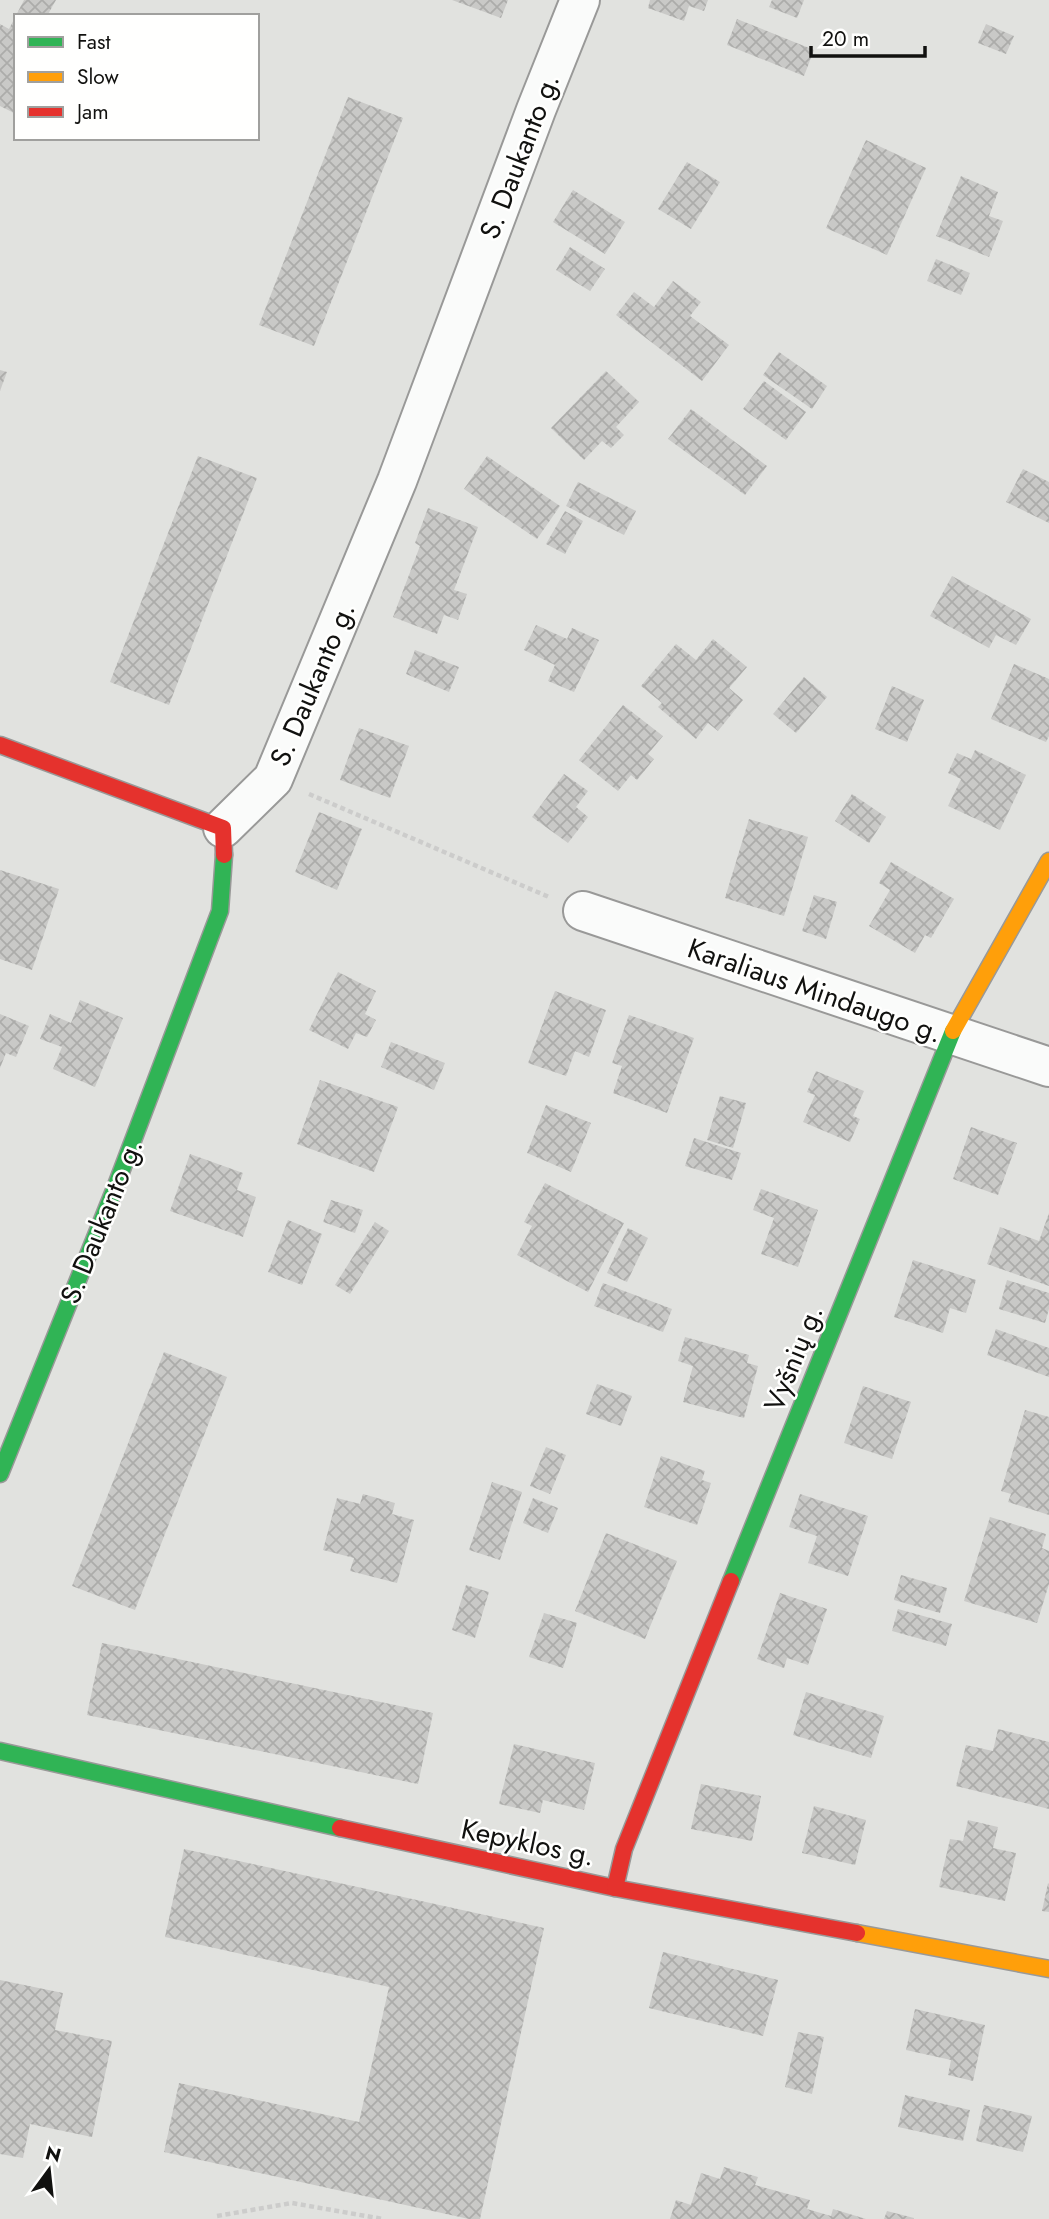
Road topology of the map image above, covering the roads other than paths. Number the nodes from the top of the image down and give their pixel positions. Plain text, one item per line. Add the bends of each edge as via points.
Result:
1 (580, 0) edge
2 (0, 745) edge
3 (223, 828) junction
4 (1049, 861) edge
5 (583, 911) road end
6 (950, 1035) junction
7 (1049, 1067) edge
8 (0, 1474) edge
9 (0, 1751) edge
10 (615, 1888) junction
11 (1049, 1969) edge

1 - 3 street, S. Daukanto g. via 397,481 273,779
2 - 3 street
3 - 8 street, S. Daukanto g. via 220,911
4 - 6 street, Vyšnių g.
5 - 6 street, Karaliaus Mindaugo g.
6 - 7 street, Karaliaus Mindaugo g.
6 - 10 street, Vyšnių g. via 624,1849
9 - 10 street, Kepyklos g.
10 - 11 street, Kepyklos g.

